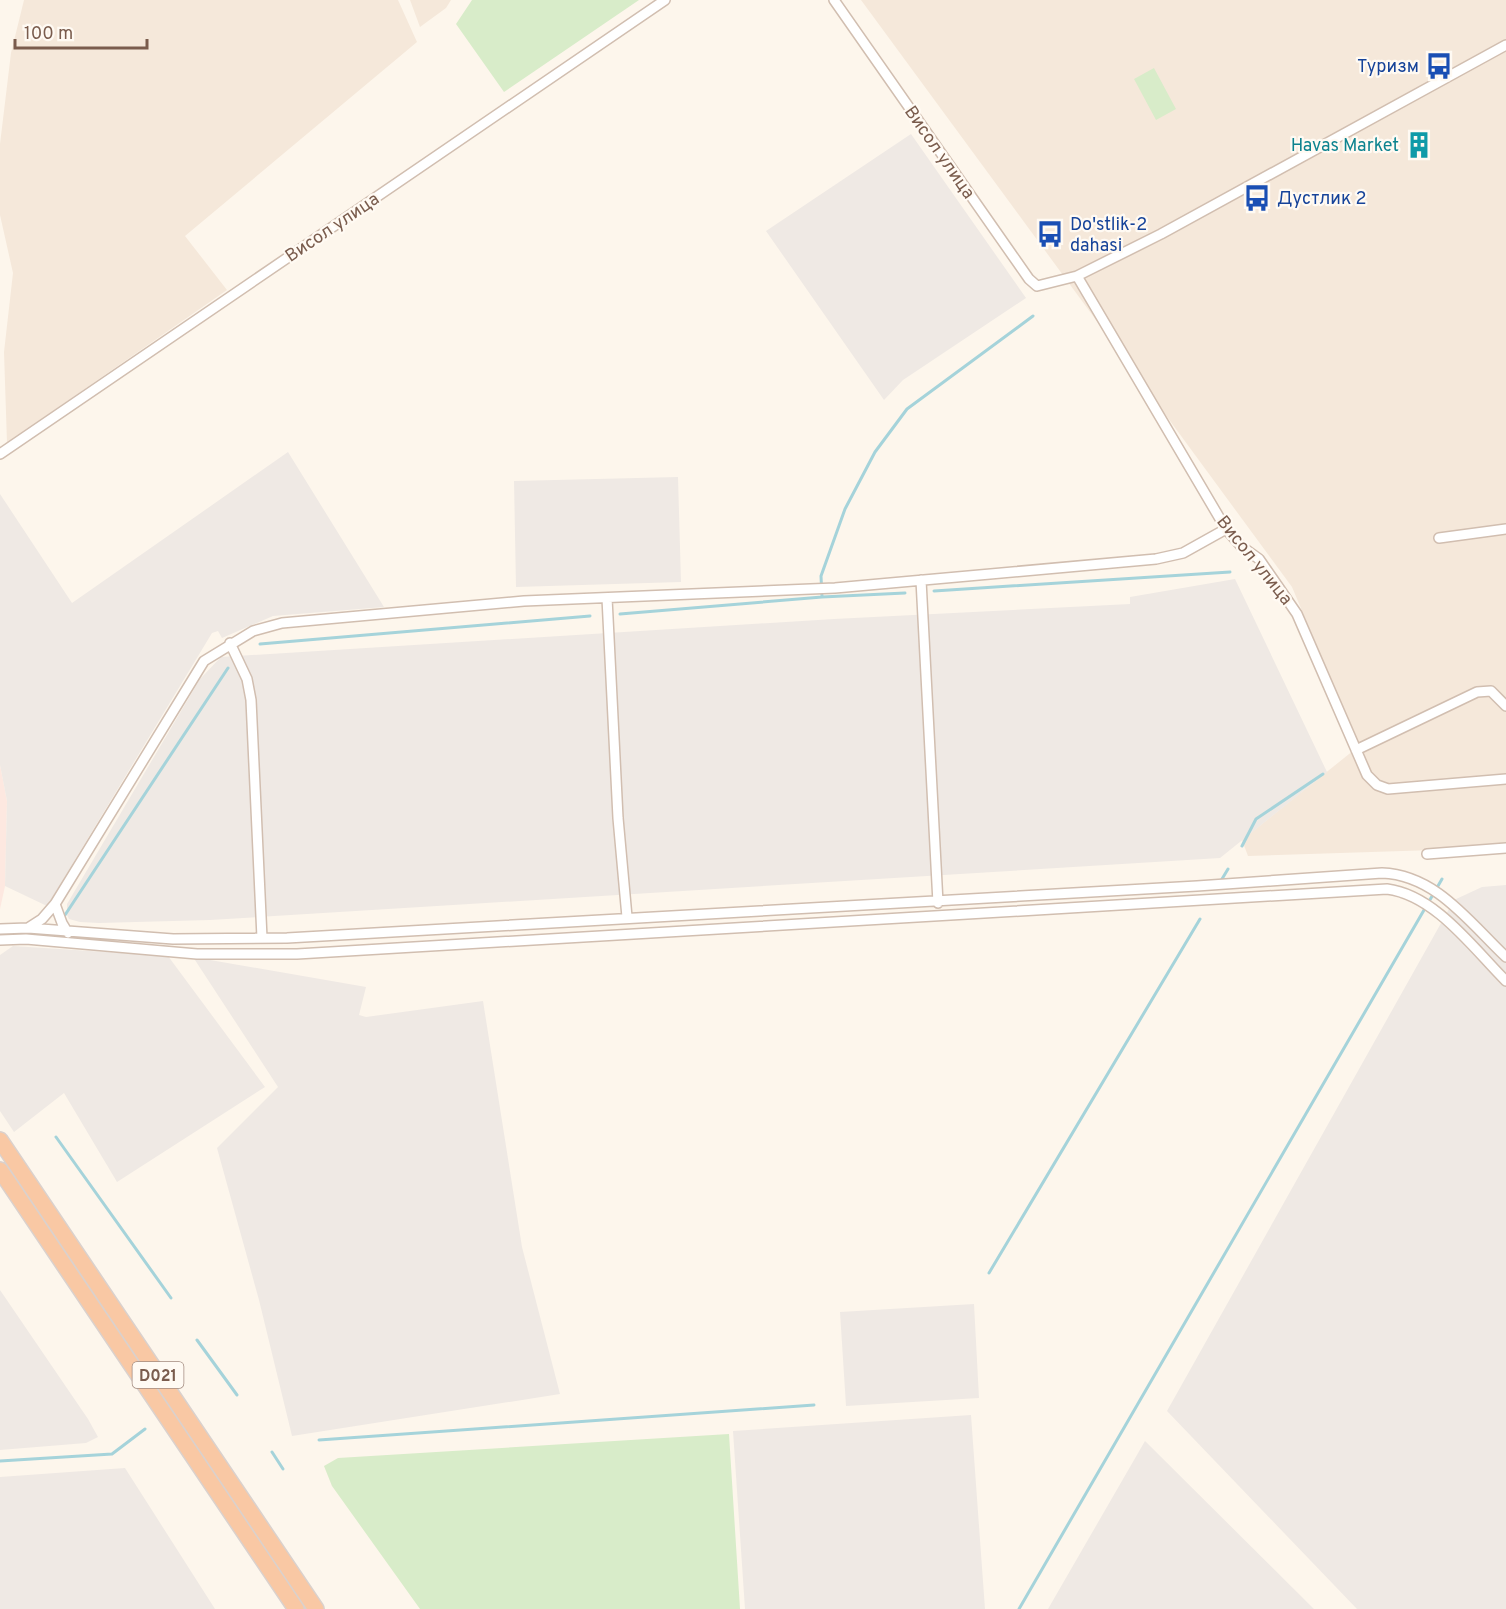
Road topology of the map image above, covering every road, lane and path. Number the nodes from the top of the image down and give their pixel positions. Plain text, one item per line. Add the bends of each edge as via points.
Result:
1 (665, 0) edge
2 (834, 0) edge
3 (1506, 45) edge
4 (1077, 276) junction
5 (0, 454) edge
6 (1227, 529) junction
7 (1506, 529) edge
8 (1439, 538) dead end
9 (921, 580) junction
10 (607, 598) junction
11 (230, 643) junction
12 (1506, 706) edge
13 (1356, 750) junction
14 (1506, 779) edge
15 (1506, 848) edge
16 (1427, 854) dead end
17 (1388, 873) junction
18 (1387, 889) junction
19 (938, 899) junction
20 (56, 904) junction
21 (939, 914) junction
22 (627, 917) junction
23 (496, 926) junction
24 (28, 928) junction
25 (0, 929) edge
26 (68, 933) junction
27 (262, 938) junction
28 (0, 940) edge
29 (496, 942) junction
30 (1506, 957) edge
31 (1506, 981) edge
32 (0, 1140) edge
33 (0, 1170) edge
34 (70, 1243) junction
35 (55, 1253) junction
36 (296, 1609) edge
37 (316, 1609) edge

1 - 5 street, Висол улица
2 - 4 street, Висол улица via 1029,279 1037,286
3 - 4 street
4 - 6 street, Висол улица
6 - 9 street via 1183,553 1163,558
6 - 13 street, Висол улица via 1259,559 1297,614
7 - 8 street
9 - 10 street
9 - 19 street
10 - 11 street via 524,601 282,623
10 - 22 street
11 - 20 street via 204,661
11 - 27 street via 248,679 251,700
12 - 13 street via 1491,691 1478,692
13 - 14 street, Висол улица via 1367,775 1382,788
15 - 16 street
17 - 18 street
17 - 19 street
17 - 30 street via 1409,876 1432,886
18 - 21 street
18 - 31 street via 1424,902
19 - 21 street
19 - 22 street
20 - 24 street
20 - 26 street
21 - 29 street
22 - 23 street
23 - 27 street
23 - 29 street
24 - 25 street
24 - 26 street
26 - 27 street via 173,939
28 - 29 street via 255,955
32 - 34 highway, D021
33 - 35 highway, D021
34 - 35 highway via 64,1251
34 - 37 highway, D021
35 - 36 highway, D021

